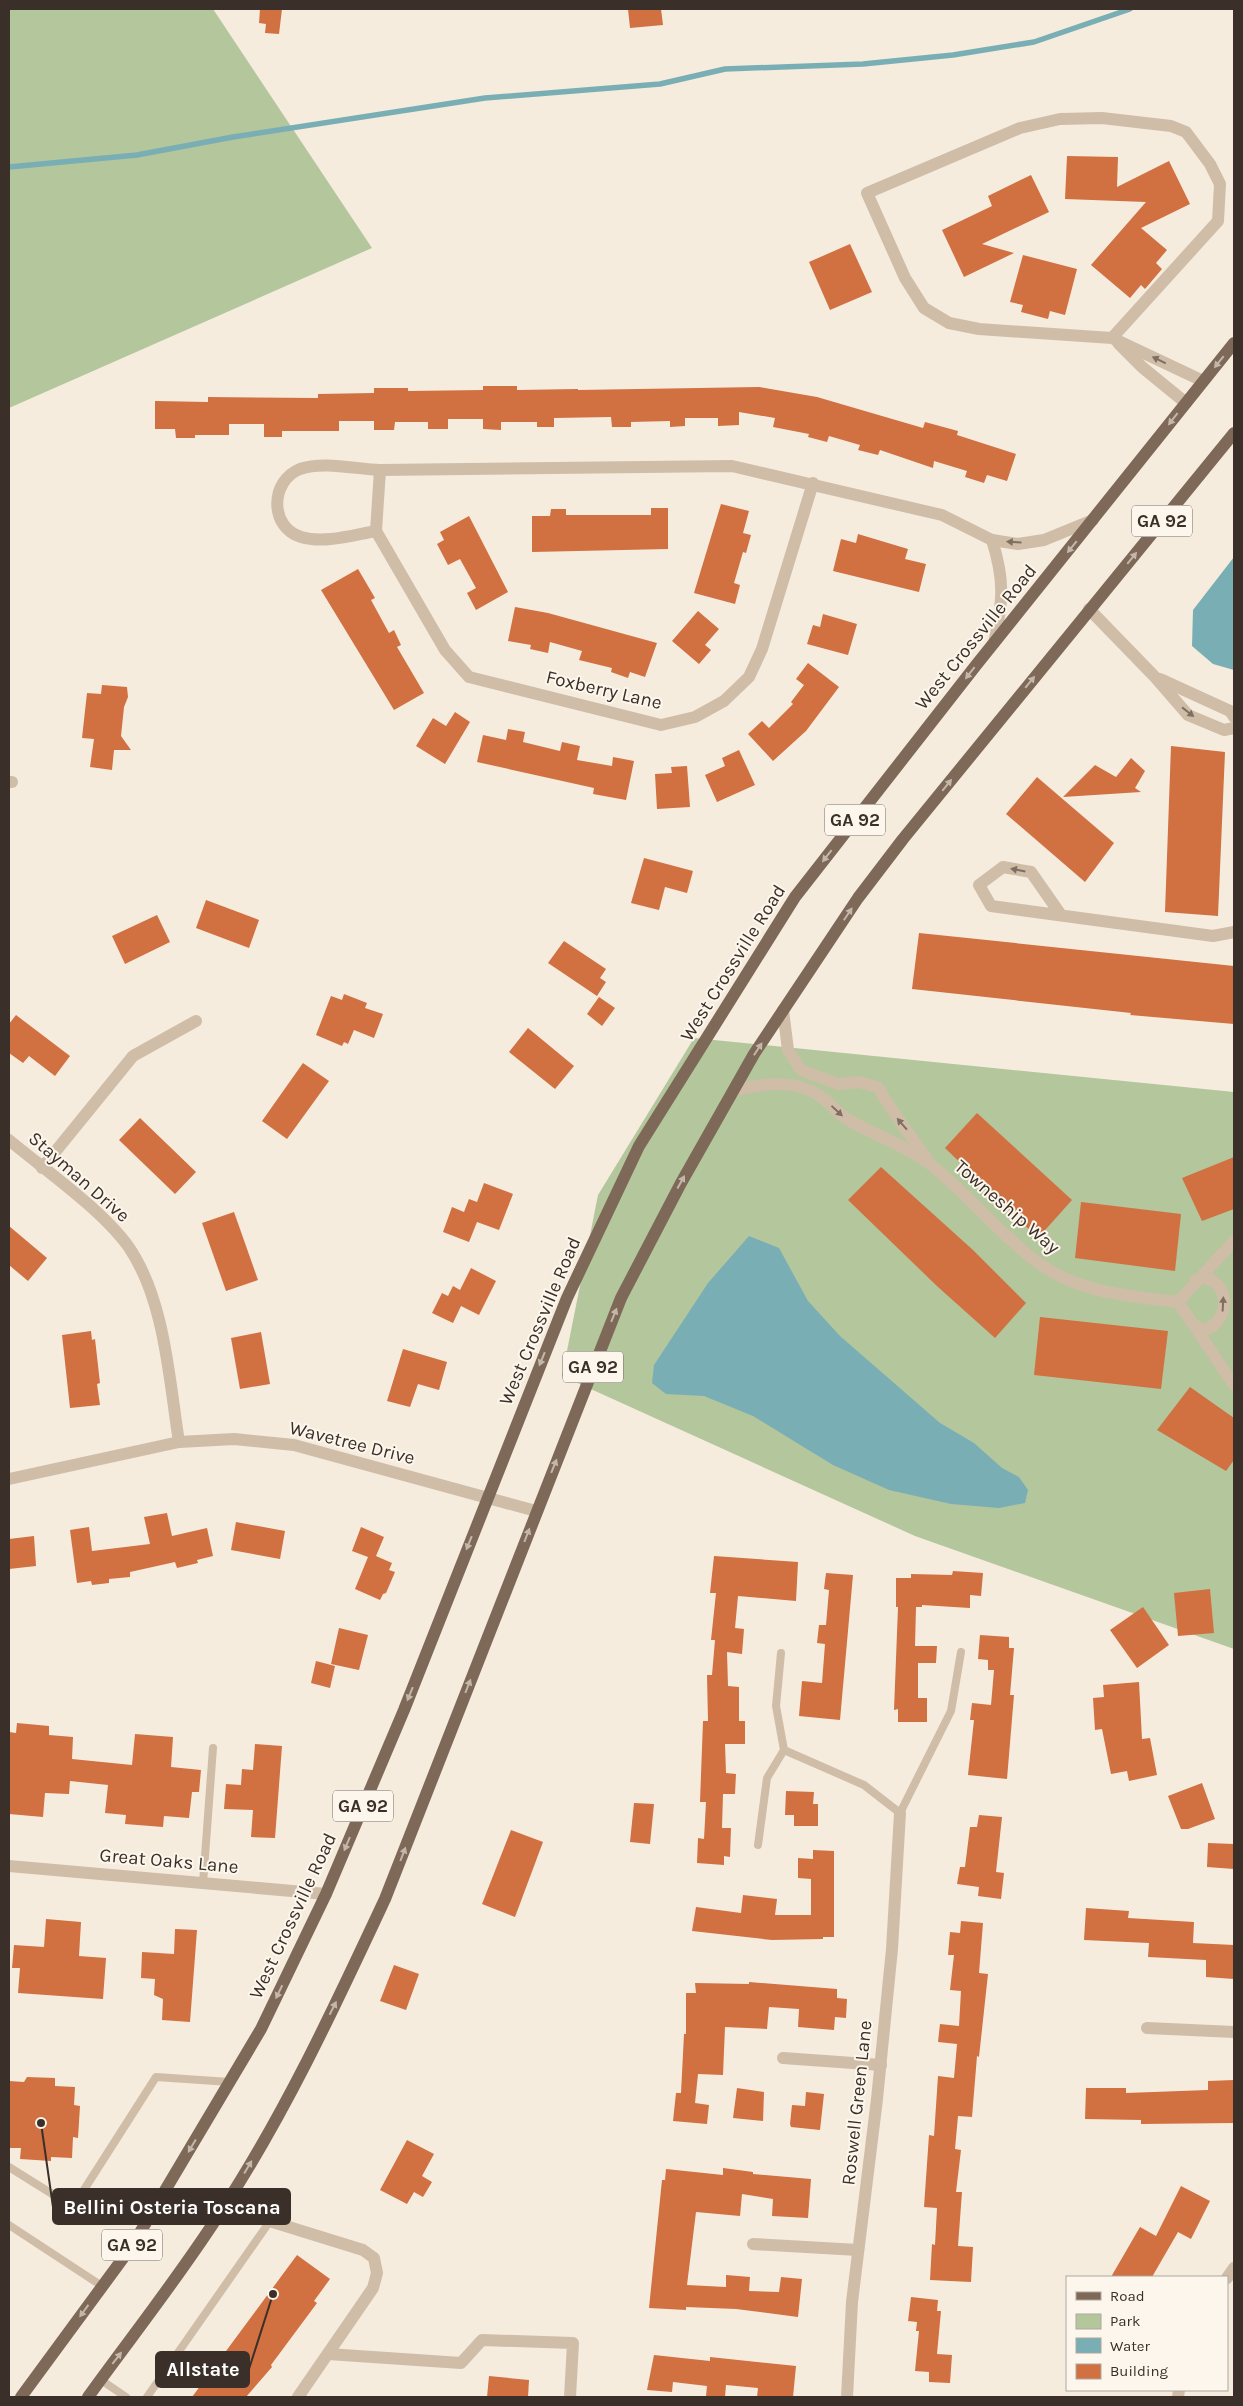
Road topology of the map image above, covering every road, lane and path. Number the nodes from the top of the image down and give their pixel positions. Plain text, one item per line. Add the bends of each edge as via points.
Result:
1 (1112, 338) junction
2 (1234, 343) edge
3 (1203, 381) junction
4 (1186, 403) junction
5 (1234, 433) edge
6 (380, 470) junction
7 (813, 484) junction
8 (1093, 520) junction
9 (376, 530) junction
10 (992, 540) junction
11 (1089, 609) junction
12 (994, 643) junction
13 (1155, 677) junction
14 (1234, 717) edge
15 (1234, 728) edge
16 (1062, 915) junction
17 (1234, 932) edge
18 (783, 1010) junction
19 (196, 1022) dead end
20 (733, 1091) junction
21 (9, 1140) edge
22 (930, 1164) junction
23 (42, 1168) junction
24 (1234, 1241) edge
25 (1195, 1281) junction
26 (1178, 1302) junction
27 (1194, 1324) junction
28 (1234, 1385) edge
29 (179, 1442) junction
30 (9, 1479) edge
31 (487, 1498) junction
32 (536, 1511) junction
33 (961, 1652) dead end
34 (781, 1653) dead end
35 (213, 1748) dead end
36 (784, 1750) junction
37 (900, 1813) junction
38 (758, 1845) dead end
39 (9, 1866) edge
40 (203, 1883) junction
41 (326, 1894) junction
42 (1146, 2028) dead end
43 (1234, 2032) edge
44 (783, 2058) dead end
45 (881, 2065) junction
46 (230, 2082) junction
47 (9, 2168) edge
48 (224, 2207) junction
49 (270, 2221) junction
50 (9, 2225) edge
51 (753, 2244) dead end
52 (858, 2250) junction
53 (102, 2286) junction
54 (328, 2354) junction
55 (100, 2380) junction
56 (21, 2397) edge
57 (88, 2397) edge
58 (126, 2397) edge
59 (147, 2397) edge
60 (298, 2397) edge
61 (570, 2397) edge
62 (847, 2397) edge

1 - 1 street via 980,329 950,323 924,308 905,278 867,192 1020,128 1060,119 1102,118 1171,126 1186,132 1210,164 1220,184 1218,221
3 -> 1 street
1 - 4 street
2 -> 3 main road, West Crossville Road / GA 92
3 - 4 main road, West Crossville Road / GA 92
4 -> 8 main road, West Crossville Road / GA 92
11 -> 5 main road, GA 92
6 - 7 street via 732,466
6 - 9 street
6 - 9 street via 324,466 301,469 289,475 278,491 279,514 285,527 300,537 325,539
7 - 9 street, Foxberry Lane via 762,649 749,677 724,701 702,713 661,725 469,677 445,650
7 - 10 street via 942,515
8 -> 10 street via 1044,540 1018,544
8 -> 12 main road, West Crossville Road / GA 92
10 - 12 street via 1000,566 1002,606
11 - 13 street
18 -> 11 main road, GA 92 via 858,898 903,838
12 -> 31 main road, West Crossville Road / GA 92 via 795,897 639,1146 567,1298
13 - 14 street via 1230,711
13 -> 15 street via 1188,715 1224,730
16 -> 16 street via 1031,872 1003,867 979,885 992,906
16 - 17 street via 1213,936
20 -> 18 main road, GA 92
22 -> 18 street, Towneship Way via 891,1111 878,1087 859,1082 838,1084 801,1070 788,1050
19 - 23 street via 133,1056
20 -> 22 street, Towneship Way via 758,1084 796,1085 823,1097 845,1118
32 -> 20 main road, GA 92 via 621,1298
21 - 23 street, Stayman Drive
22 - 26 street, Towneship Way via 1037,1262 1102,1292
23 - 29 street, Stayman Drive via 109,1224 128,1246 142,1271 157,1313
24 - 25 street
25 - 26 street
27 -> 25 street via 1205,1330 1214,1327 1223,1313 1225,1298 1212,1278 1202,1277
26 - 27 street
27 - 28 street
29 - 30 street, Wavetree Drive
29 - 31 street, Wavetree Drive via 234,1439 294,1445
31 - 32 street, Wavetree Drive
31 -> 41 main road, West Crossville Road / GA 92 via 404,1710
48 -> 32 main road, GA 92 via 279,2116 385,1899
33 - 37 lane via 951,1711
34 - 36 lane via 776,1706
35 - 40 lane
36 - 37 lane via 864,1785
36 - 38 lane via 767,1778
37 - 45 street, Roswell Green Lane
39 - 40 street, Great Oaks Lane
40 - 41 street, Great Oaks Lane
41 -> 46 main road, West Crossville Road / GA 92 via 261,2029
42 - 43 street
44 - 45 street
45 - 52 street, Roswell Green Lane
46 - 47 lane via 156,2077 73,2208
46 -> 53 main road, West Crossville Road / GA 92 via 132,2246
48 - 49 street
55 -> 48 main road, GA 92 via 146,2321
49 - 54 street via 363,2250 374,2258 377,2273 373,2288
49 - 59 lane
50 - 53 lane
51 - 52 street
52 - 62 street, Roswell Green Lane
53 -> 56 main road, West Crossville Road / GA 92
54 - 60 street
54 - 61 street via 461,2363 482,2340 573,2343
55 - 57 main road, GA 92
55 - 58 lane

